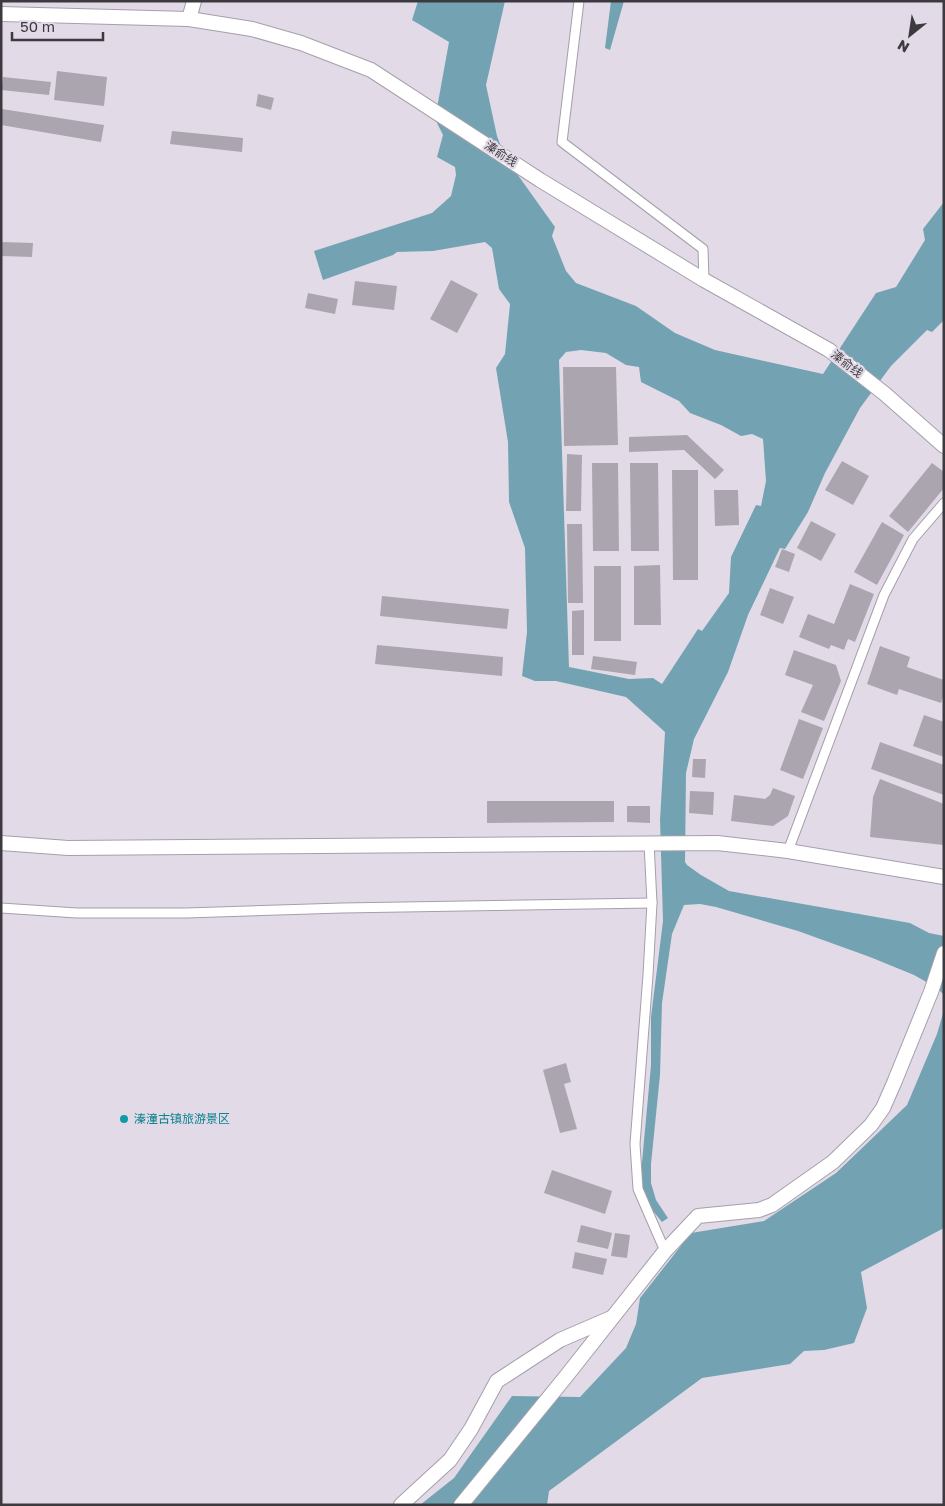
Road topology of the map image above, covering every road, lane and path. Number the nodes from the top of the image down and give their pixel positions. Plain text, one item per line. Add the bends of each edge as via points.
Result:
1 (194, 1) edge
2 (580, 1) edge
3 (2, 18) edge
4 (189, 19) junction
5 (704, 280) junction
6 (944, 446) edge
7 (944, 503) edge
8 (1, 843) edge
9 (648, 843) junction
10 (788, 851) junction
11 (944, 877) edge
12 (652, 903) junction
13 (1, 908) edge
14 (944, 954) edge
15 (665, 1251) junction
16 (614, 1317) junction
17 (401, 1505) edge
18 (461, 1505) edge

1 - 4 street
2 - 5 street via 562,142 703,249
3 - 4 street, 溱俞线
4 - 5 street, 溱俞线 via 252,28 371,70 540,180
5 - 6 street, 溱俞线 via 829,350
7 - 10 street via 913,539 884,595
8 - 9 street via 78,848
9 - 10 street via 717,843
9 - 12 street
10 - 11 street
12 - 13 street via 186,913 77,913
12 - 15 street via 635,1144 638,1189
14 - 15 street via 883,1108 871,1125 834,1162 772,1206 698,1216
15 - 16 street
16 - 17 street via 560,1340 497,1381 450,1460
16 - 18 street

